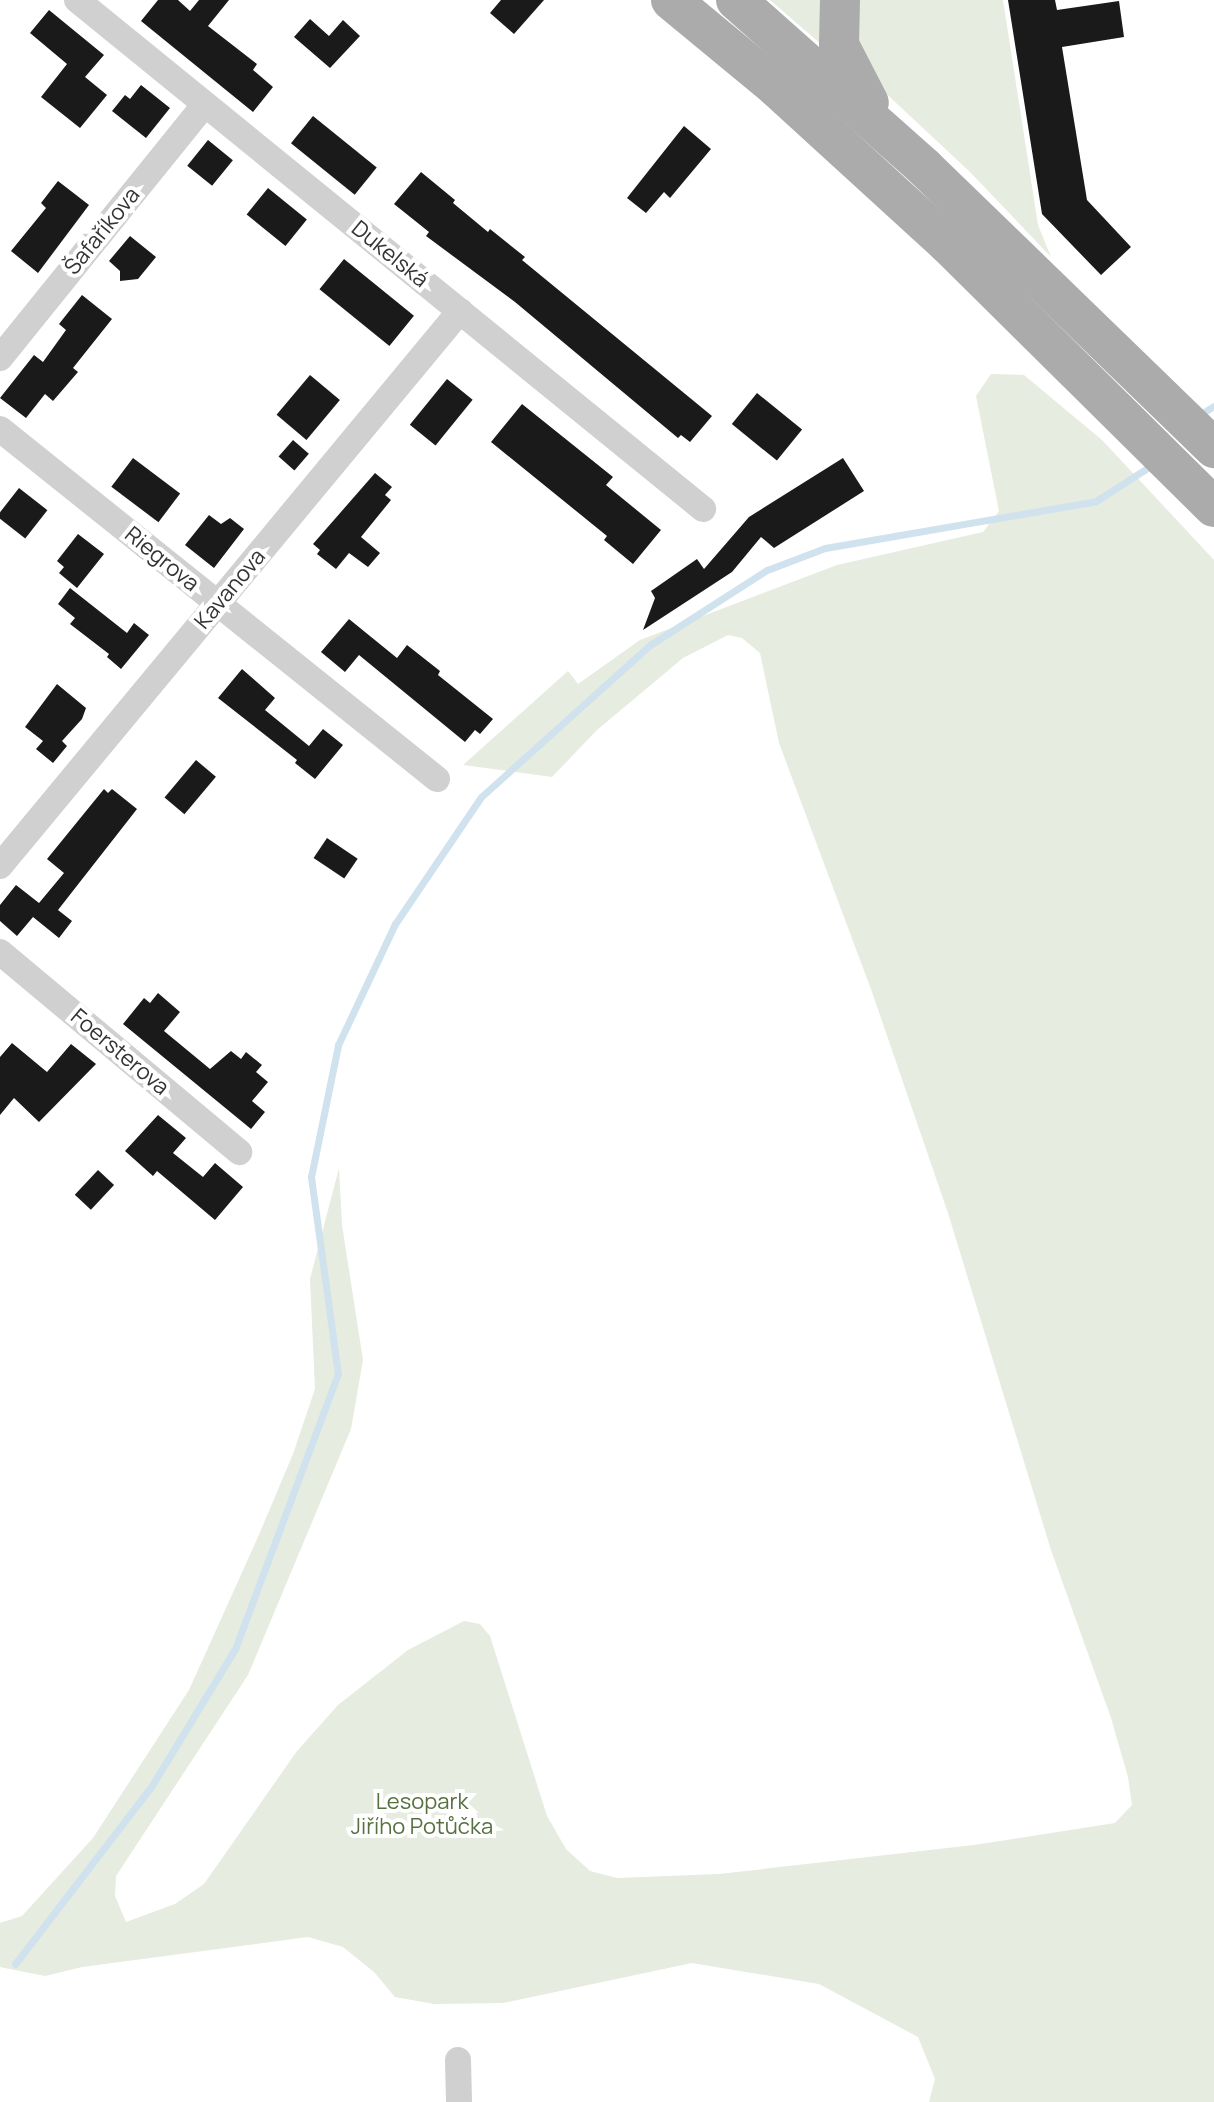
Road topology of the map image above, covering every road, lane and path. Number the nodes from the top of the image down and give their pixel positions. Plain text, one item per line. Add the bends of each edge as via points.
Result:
1 (77, 0) edge
2 (671, 0) edge
3 (736, 0) edge
4 (840, 0) edge
5 (205, 104) junction
6 (887, 134) junction
7 (460, 311) junction
8 (0, 358) edge
9 (0, 429) edge
10 (1214, 448) edge
11 (1206, 498) edge
12 (703, 509) dead end
13 (218, 603) junction
14 (437, 779) dead end
15 (0, 866) edge
16 (0, 952) edge
17 (239, 1152) dead end
18 (458, 2060) dead end
19 (459, 2102) edge

1 - 5 street, Dukelská
2 - 11 main road via 847,151
3 - 6 main road
4 - 6 main road via 837,32 843,56
5 - 7 street, Dukelská
5 - 8 street, Šafaříkova
6 - 10 main road
7 - 12 street, Dukelská
7 - 13 street, Kavanova
9 - 13 street, Riegrova
13 - 14 street, Riegrova
13 - 15 street, Kavanova
16 - 17 street, Foersterova
18 - 19 street

